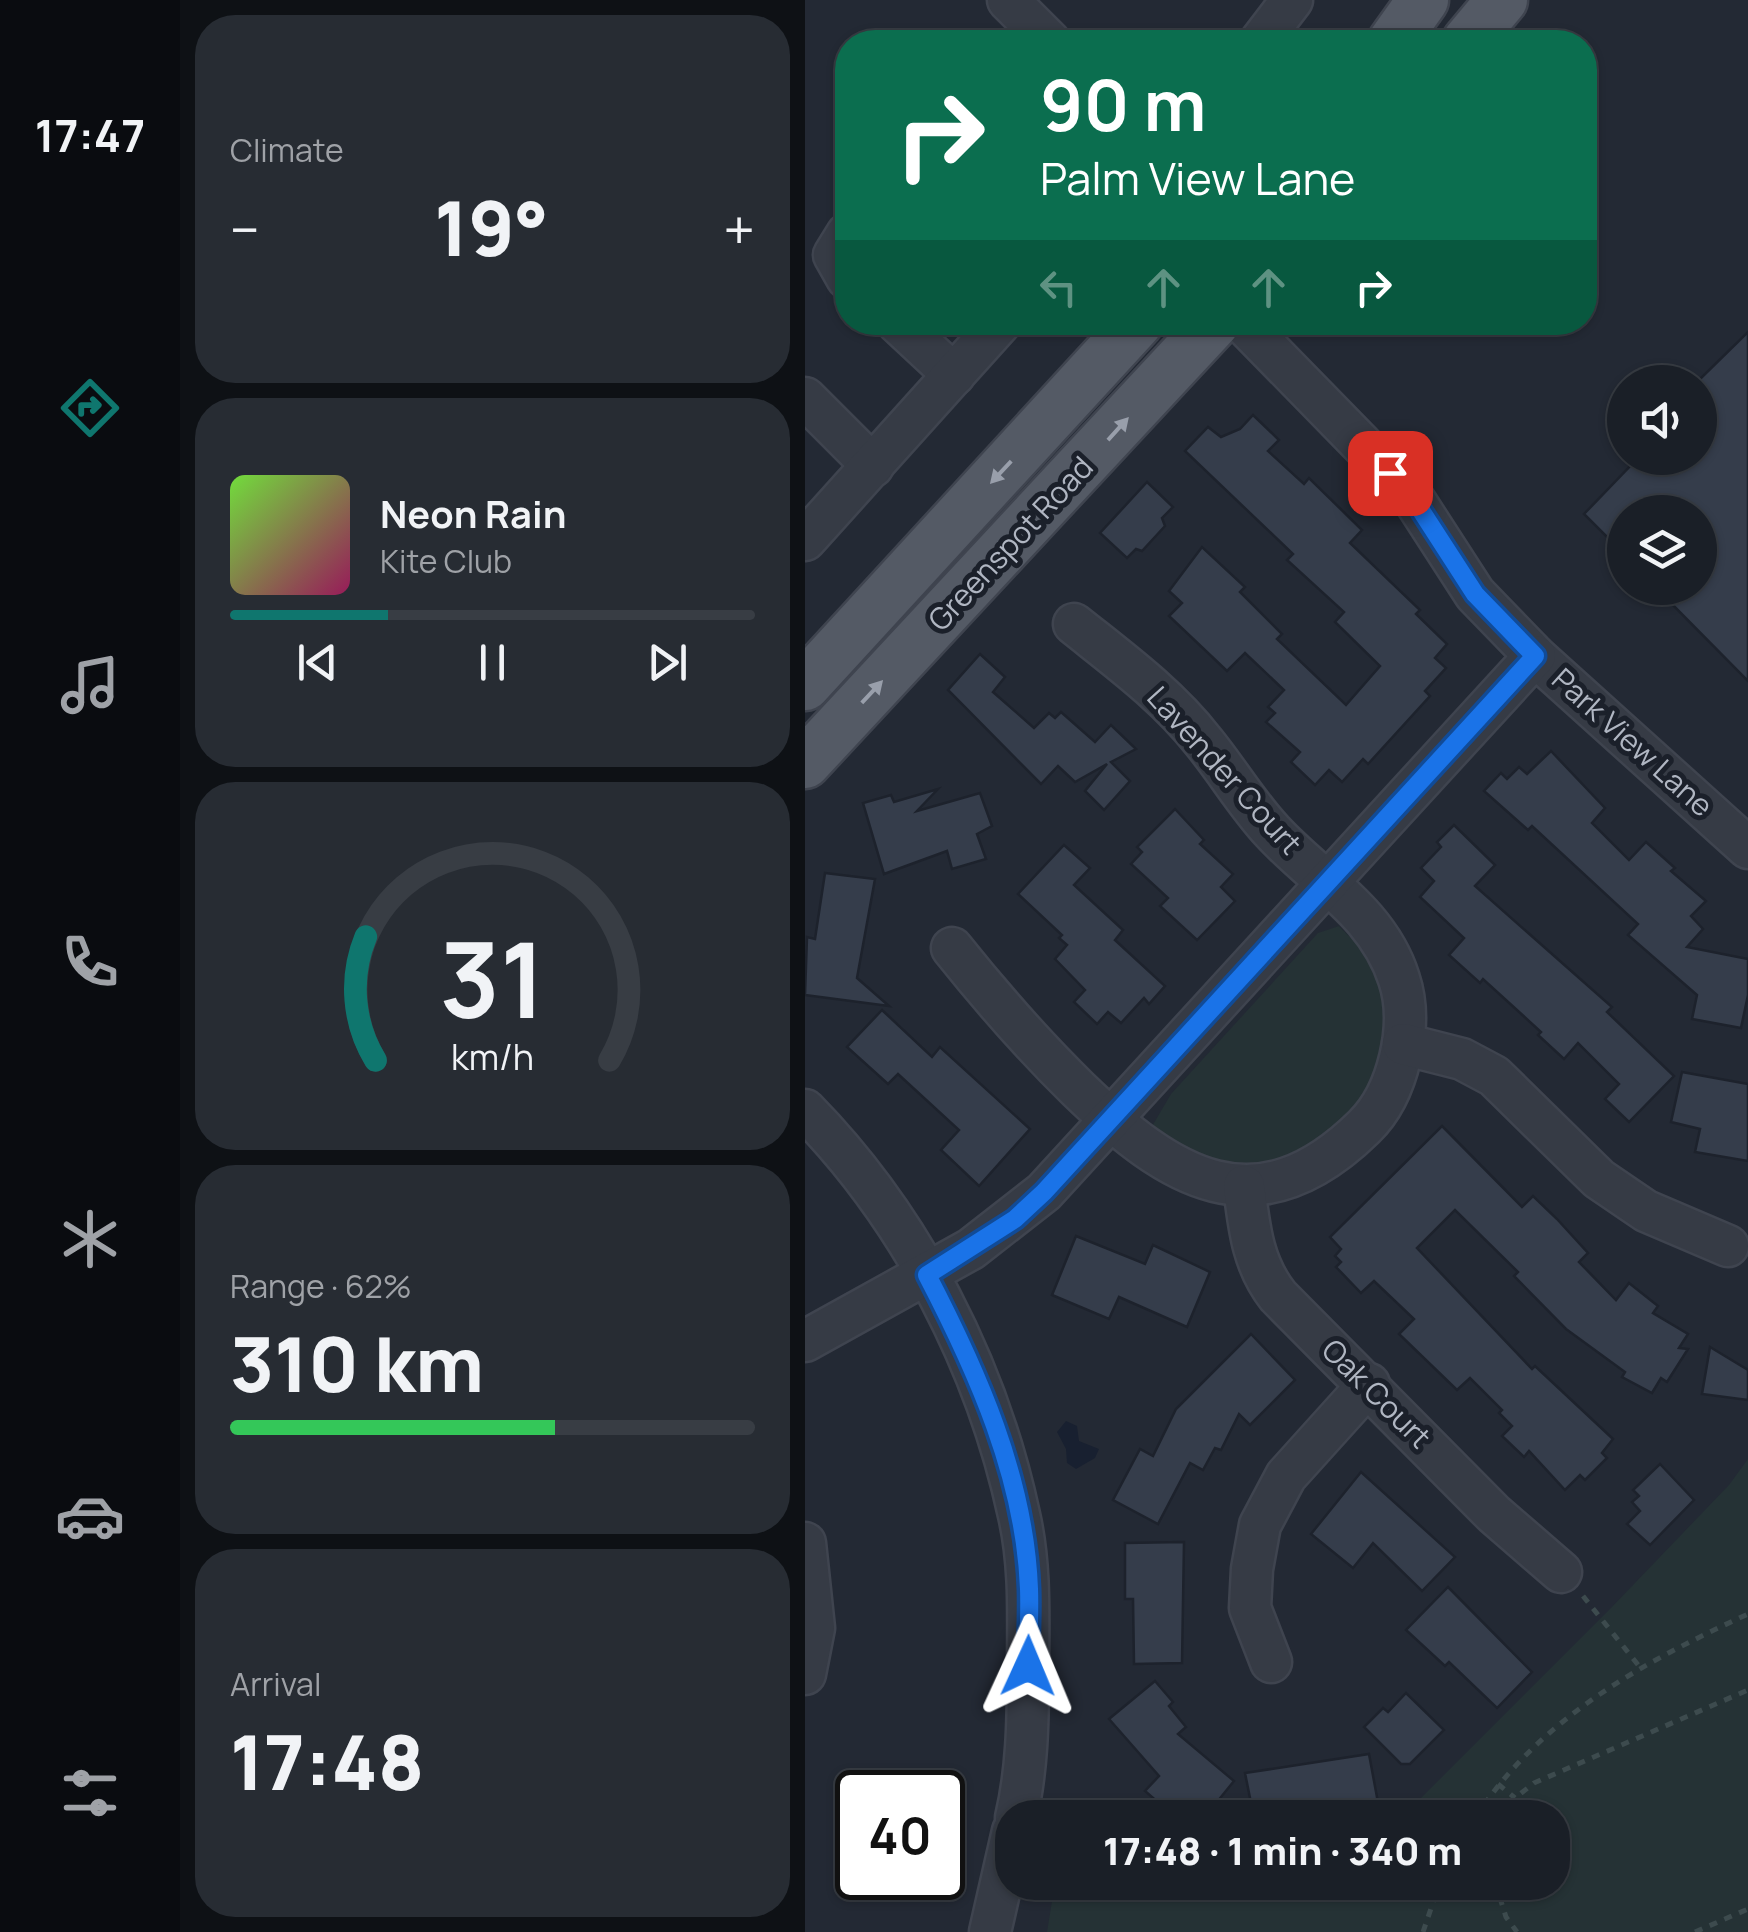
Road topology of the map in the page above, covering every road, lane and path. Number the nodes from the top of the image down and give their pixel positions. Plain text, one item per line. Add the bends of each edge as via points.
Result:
1 (1007, 0) edge
2 (1293, 0) edge
3 (1423, 0) edge
4 (1502, 0) edge
5 (1038, 30) edge
6 (1269, 30) edge
7 (1402, 30) edge
8 (1477, 30) edge
9 (911, 335) edge
10 (989, 335) edge
11 (1126, 335) edge
12 (1203, 335) edge
13 (1255, 335) edge
14 (954, 374) junction
15 (805, 398) edge
16 (873, 466) junction
17 (805, 540) edge
18 (1074, 624) dead end
19 (1535, 656) junction
20 (805, 684) edge
21 (805, 763) edge
22 (1748, 848) edge
23 (1326, 882) junction
24 (952, 948) dead end
25 (1403, 1044) junction
26 (805, 1110) edge
27 (1110, 1120) junction
28 (1244, 1186) junction
29 (1728, 1246) dead end
30 (927, 1275) junction
31 (805, 1342) edge
32 (1369, 1384) junction
33 (805, 1543) edge
34 (1561, 1572) dead end
35 (1599, 1614) dead end
36 (1748, 1614) edge
37 (1271, 1662) dead end
38 (1639, 1666) junction
39 (805, 1674) edge
40 (1748, 1690) edge
41 (1497, 1783) junction
42 (1515, 1798) joint
43 (1019, 1800) edge
44 (1486, 1800) edge
45 (998, 1900) edge
46 (1435, 1900) edge
47 (1501, 1900) edge
48 (1748, 1909) edge
49 (991, 1932) edge
50 (1423, 1932) edge
51 (1517, 1932) edge
52 (1695, 1932) edge

1 - 5 street
2 - 6 street
3 - 7 main road
4 - 8 main road
9 - 14 street
10 - 14 street
11 -> 20 main road, Greenspot Road
21 -> 12 main road, Greenspot Road
13 - 19 street, Park View Lane via 1411,495 1475,594
14 - 16 street
15 - 16 street
16 - 17 street
18 - 23 street, Lavender Court via 1169,704 1274,833
19 - 22 street, Park View Lane
19 - 23 street
23 - 25 street, Lavender Court via 1386,945 1407,1012
23 - 27 street
24 - 27 street via 1017,1029
25 - 28 street via 1373,1118 1345,1146 1311,1168
25 - 29 street via 1461,1058 1493,1076 1599,1178 1646,1211
26 - 30 street via 888,1211
27 - 28 street via 1179,1170
27 - 30 street via 1015,1219
28 - 32 street, Oak Court via 1263,1277
30 - 31 street
30 - 43 street via 968,1354 1020,1516 1029,1587 1028,1732
32 - 34 street, Oak Court
32 - 37 street via 1285,1476 1260,1525 1250,1608
33 - 39 street via 814,1628
35 - 38 path
36 - 38 path
38 - 41 path via 1578,1708
40 - 42 path via 1534,1782
41 - 42 path
41 - 44 path
45 - 49 street
46 - 50 path
47 - 51 path
48 - 52 path

